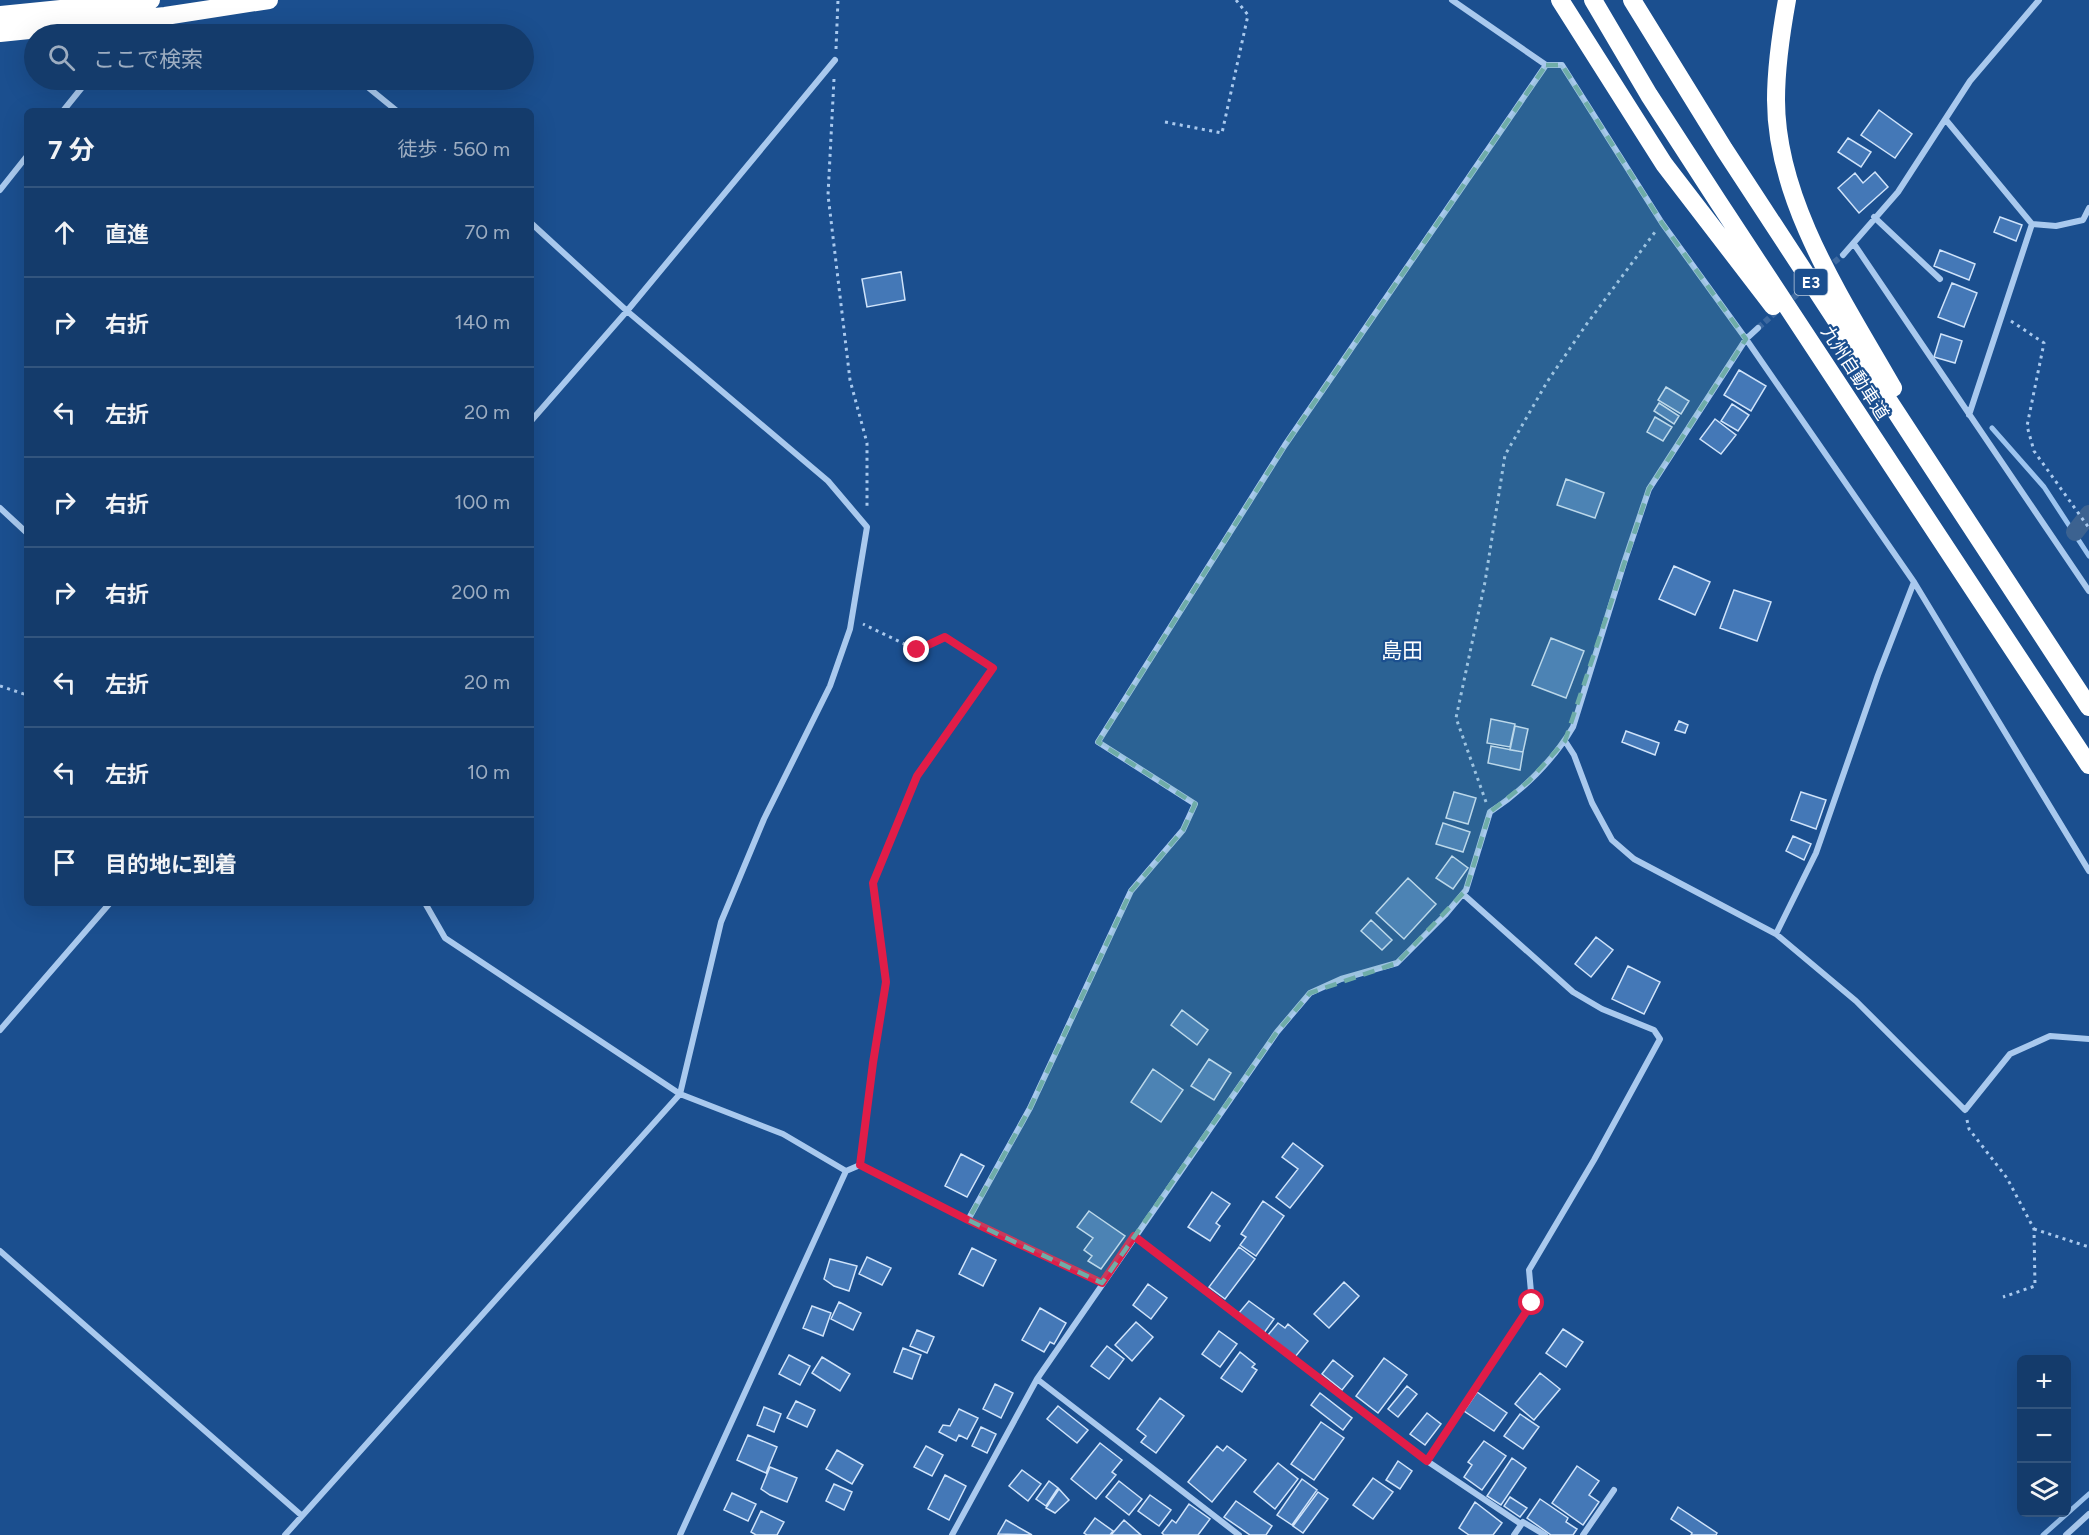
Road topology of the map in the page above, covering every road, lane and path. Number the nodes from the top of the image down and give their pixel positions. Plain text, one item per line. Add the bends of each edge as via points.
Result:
1 (151, 0) edge
2 (269, 0) edge
3 (838, 0) edge
4 (1236, 0) edge
5 (1452, 0) edge
6 (1560, 0) edge
7 (1593, 0) edge
8 (1632, 0) edge
9 (1787, 0) edge
10 (2039, 0) edge
11 (0, 15) edge
12 (87, 24) edge
13 (24, 31) edge
14 (0, 33) edge
15 (835, 60) junction
16 (1546, 65) junction
17 (80, 90) edge
18 (371, 90) edge
19 (65, 108) edge
20 (393, 108) edge
21 (1946, 120) junction
22 (1165, 122) dead end
23 (24, 160) edge
24 (0, 190) edge
25 (2089, 208) edge
26 (1874, 217) junction
27 (1662, 223) junction
28 (2032, 224) junction
29 (534, 226) edge
30 (1854, 244) junction
31 (1843, 255) tunnel mouth
32 (1940, 279) dead end
33 (627, 311) junction
34 (2006, 318) dead end
35 (1758, 328) tunnel mouth
36 (1746, 339) junction
37 (1969, 415) junction
38 (534, 418) edge
39 (1862, 422) junction
40 (0, 508) edge
41 (867, 527) junction
42 (2089, 528) edge
43 (24, 530) edge
44 (1994, 562) junction
45 (1914, 582) junction
46 (2089, 591) edge
47 (851, 618) junction
48 (0, 686) edge
49 (24, 694) edge
50 (2089, 707) edge
51 (1565, 741) junction
52 (2089, 765) edge
53 (1490, 812) junction
54 (2089, 871) edge
55 (1463, 894) junction
56 (107, 906) edge
57 (427, 906) edge
58 (1776, 934) junction
59 (0, 1030) edge
60 (2089, 1039) edge
61 (680, 1094) junction
62 (1965, 1110) junction
63 (860, 1165) junction
64 (846, 1171) junction
65 (968, 1220) junction
66 (2034, 1229) junction
67 (1134, 1236) junction
68 (2089, 1247) edge
69 (0, 1251) edge
70 (1102, 1283) junction
71 (2003, 1297) dead end
72 (1037, 1379) junction
73 (1427, 1461) junction
74 (1614, 1490) dead end
75 (2089, 1514) edge
76 (301, 1515) junction
77 (1521, 1524) junction
78 (285, 1535) edge
79 (680, 1535) edge
80 (952, 1535) edge
81 (1239, 1535) edge
82 (1514, 1535) edge
83 (1545, 1535) edge
84 (1583, 1535) edge
85 (2066, 1535) edge

1 - 11 highway
2 - 12 highway
3 - 15 path
4 - 22 path via 1248,15 1222,133
5 - 16 street
6 - 39 highway via 1664,164
7 - 39 highway, 九州自動車道 / E3 via 1649,95
8 - 44 highway, 九州自動車道 / E3 via 1724,149
9 - 44 highway via 1778,52 1776,102 1783,158 1800,212 1833,286
10 - 21 street via 1970,81
13 - 14 highway
15 - 33 street
15 - 41 path via 828,195 850,380 867,443
16 - 27 street via 1562,65
16 - 65 street via 1285,445 1098,742 1195,804 1183,830 1131,891 1030,1108
17 - 19 street
18 - 20 street
21 - 26 street via 1898,192
21 - 28 street
23 - 24 street
25 - 28 street via 2083,220 2056,226
26 - 30 street
26 - 32 street
27 - 36 street
27 - 53 path via 1547,381 1505,455 1485,582 1456,718
28 - 37 street
29 - 33 street
30 - 31 street
30 - 37 street
33 - 38 street
33 - 41 street via 828,480
34 - 42 path via 2044,343 2027,426 2034,451
35 - 36 street
36 - 45 street
36 - 51 street via 1649,489 1573,727
37 - 46 street
39 - 52 highway, 九州自動車道 / E3
40 - 43 street
41 - 47 street
44 - 50 highway, 九州自動車道 / E3
45 - 54 street
45 - 58 street via 1816,853
47 - 61 street via 830,686 764,819 721,922
47 - 63 path via 917,650 945,637 993,668 917,776 873,883 886,982
48 - 49 path
51 - 53 street via 1529,781
51 - 58 street via 1612,840 1634,859
53 - 55 street
55 - 67 street via 1397,963 1341,979 1310,993 1277,1032
55 - 73 street via 1573,992 1602,1009 1654,1030 1660,1039 1528,1270 1532,1303
56 - 59 street
57 - 61 street via 445,938
58 - 62 street via 1856,1001
60 - 62 street via 2050,1036 2010,1054
61 - 64 street via 783,1134
61 - 76 street
62 - 66 path via 1969,1129 2007,1178
63 - 64 street
63 - 65 street
64 - 79 street
65 - 70 street
66 - 68 path
66 - 71 path via 2035,1286
67 - 70 street
67 - 73 street
69 - 76 street
70 - 72 street
72 - 80 street
72 - 81 street
73 - 77 street
74 - 84 street
75 - 85 street
76 - 78 street
77 - 82 street
77 - 83 street

